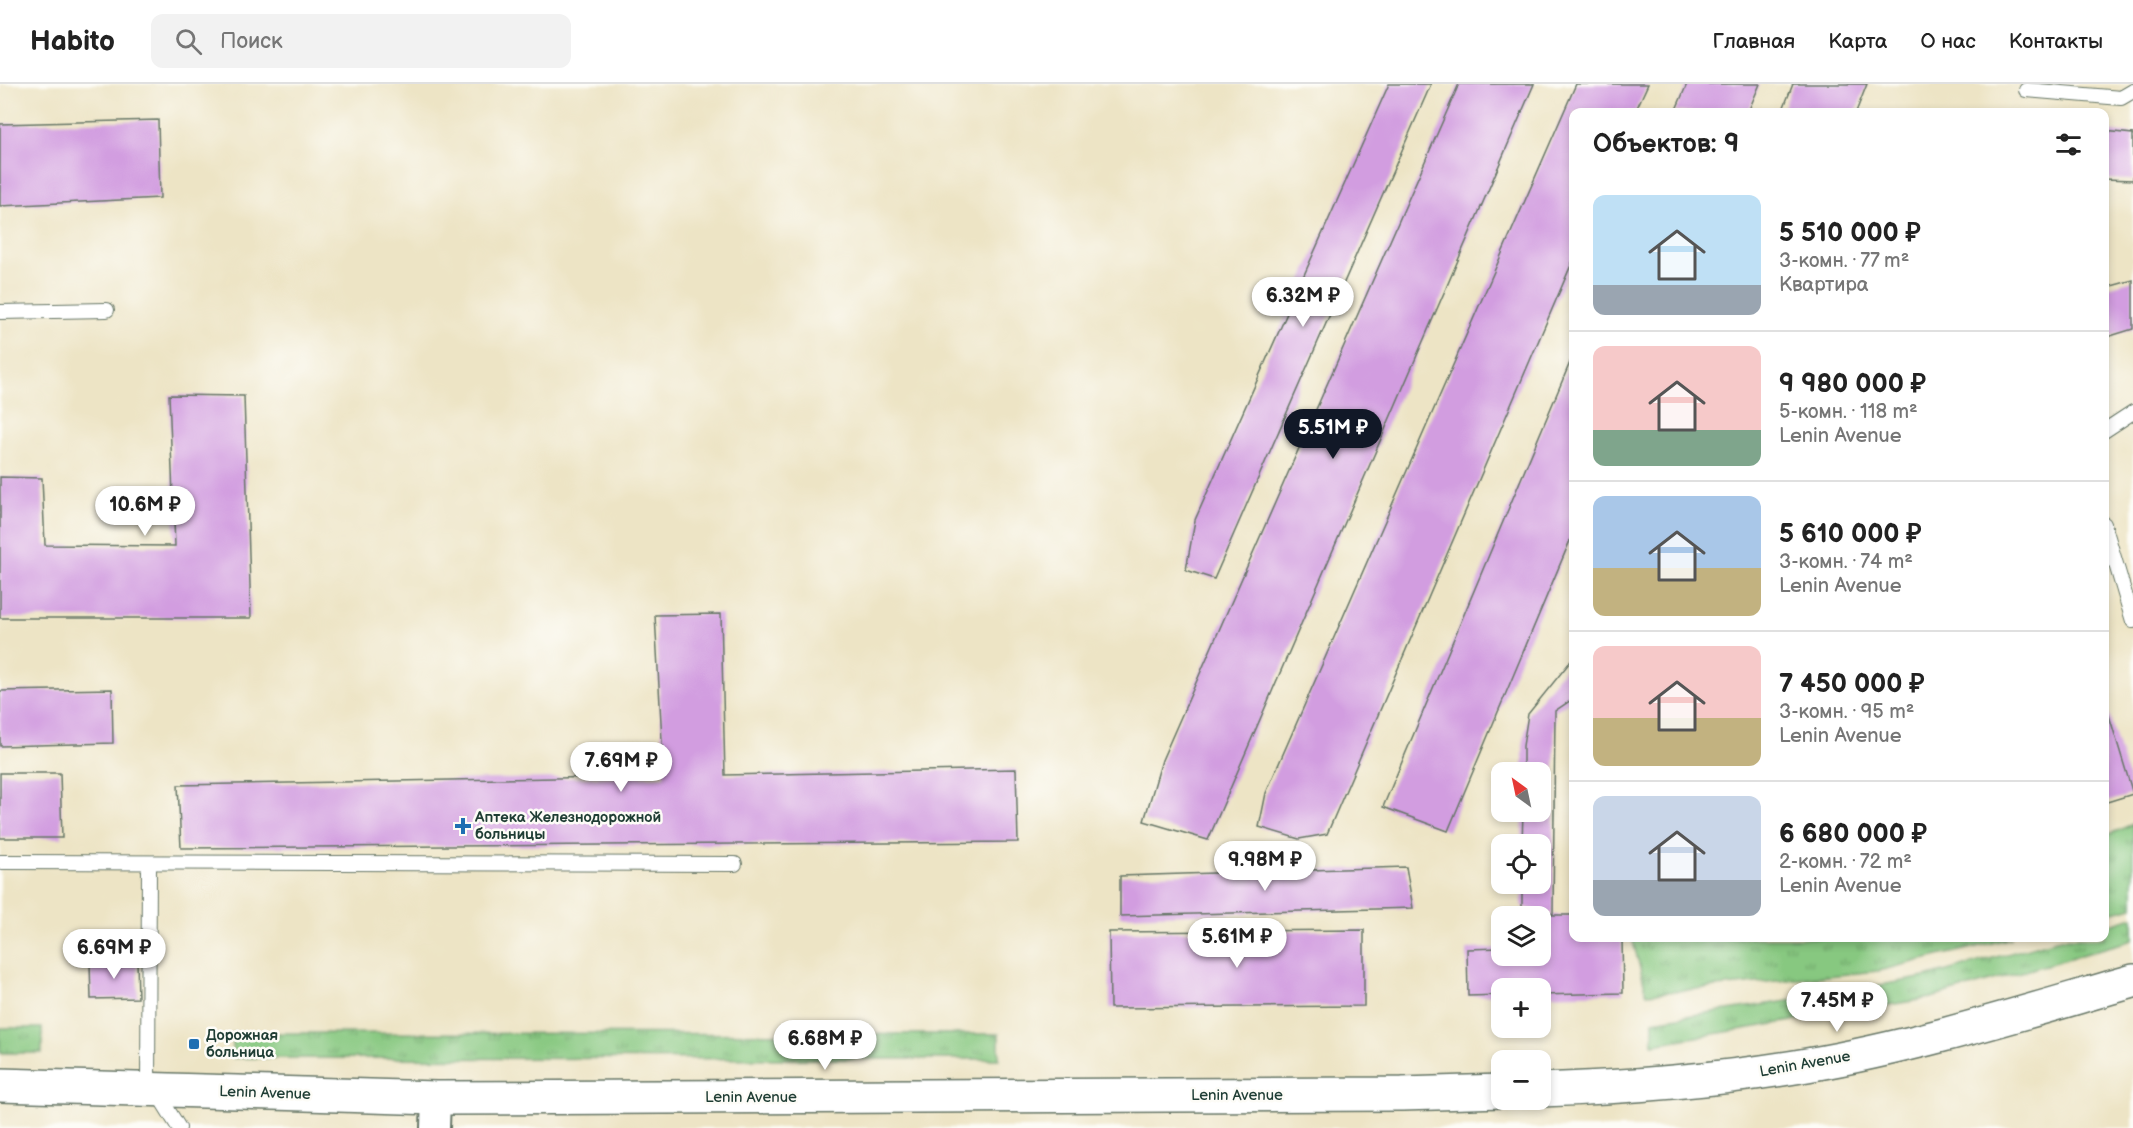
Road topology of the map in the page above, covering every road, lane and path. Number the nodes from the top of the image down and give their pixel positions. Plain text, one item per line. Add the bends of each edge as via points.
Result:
1 (2025, 90) dead end
2 (2133, 91) edge
3 (107, 310) dead end
4 (0, 312) edge
5 (2133, 412) edge
6 (2109, 428) edge
7 (2109, 541) edge
8 (2133, 621) edge
9 (0, 862) edge
10 (149, 864) junction
11 (735, 864) dead end
12 (2133, 981) edge
13 (0, 1085) edge
14 (148, 1089) junction
15 (1551, 1089) edge
16 (1491, 1091) edge
17 (436, 1113) edge
18 (179, 1128) edge

1 - 2 lane via 2121,98
3 - 4 lane
5 - 6 lane
7 - 8 lane
9 - 10 lane
10 - 11 lane
10 - 14 lane
12 - 15 main road, Lenin Avenue via 1933,1038 1808,1065 1706,1079
13 - 14 main road, Lenin Avenue
14 - 17 main road, Lenin Avenue
14 - 18 lane via 161,1100
16 - 17 main road, Lenin Avenue

